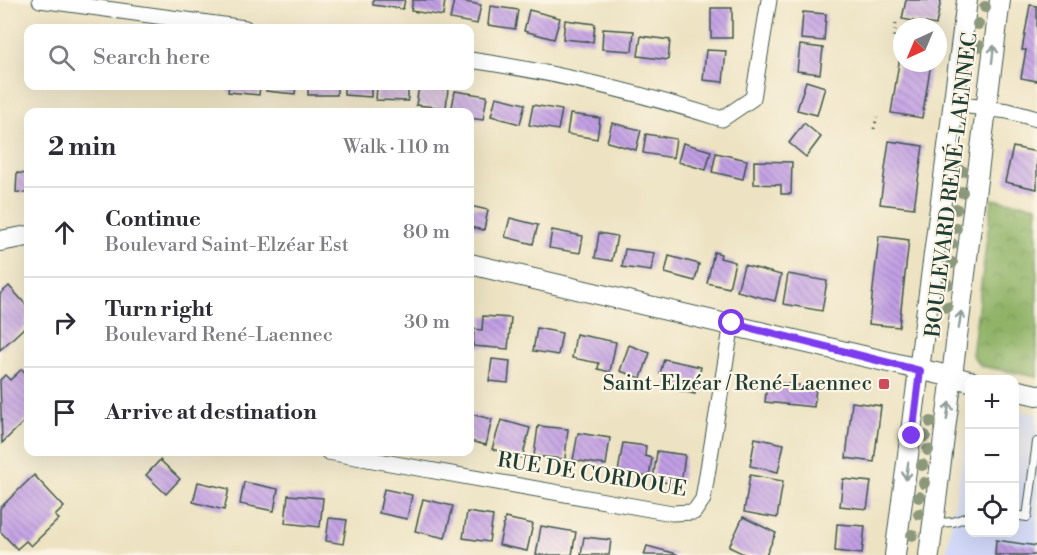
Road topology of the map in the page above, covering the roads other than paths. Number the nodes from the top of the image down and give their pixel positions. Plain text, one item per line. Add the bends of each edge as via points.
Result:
1 (40, 0) edge
2 (769, 0) edge
3 (967, 0) edge
4 (1000, 0) edge
5 (125, 6) edge
6 (223, 24) edge
7 (474, 61) edge
8 (954, 104) junction
9 (987, 108) junction
10 (1037, 119) edge
11 (24, 237) edge
12 (0, 241) edge
13 (474, 265) edge
14 (732, 323) junction
15 (920, 371) junction
16 (961, 379) edge
17 (1019, 391) edge
18 (1037, 395) edge
19 (1037, 442) edge
20 (351, 456) edge
21 (1019, 516) edge
22 (965, 518) edge
23 (934, 523) junction
24 (895, 555) edge
25 (929, 555) edge

1 - 5 street
2 - 7 street via 753,98 722,119 660,99
3 - 8 street, BOULEVARD RENÉ-LAENNEC
9 -> 4 street, BOULEVARD RENÉ-LAENNEC
5 - 6 street
8 - 9 street
8 - 15 street, BOULEVARD RENÉ-LAENNEC
9 - 10 street
16 -> 9 street, BOULEVARD RENÉ-LAENNEC
11 - 12 street
13 - 14 street
14 - 15 street
14 - 20 street, RUE DE CORDOUE via 703,499 694,513 672,513
15 - 16 street
15 -> 24 street, BOULEVARD RENÉ-LAENNEC
23 -> 16 street, BOULEVARD RENÉ-LAENNEC
17 - 18 street
19 - 21 lane via 1027,517
22 - 23 lane
23 - 25 street, BOULEVARD RENÉ-LAENNEC

